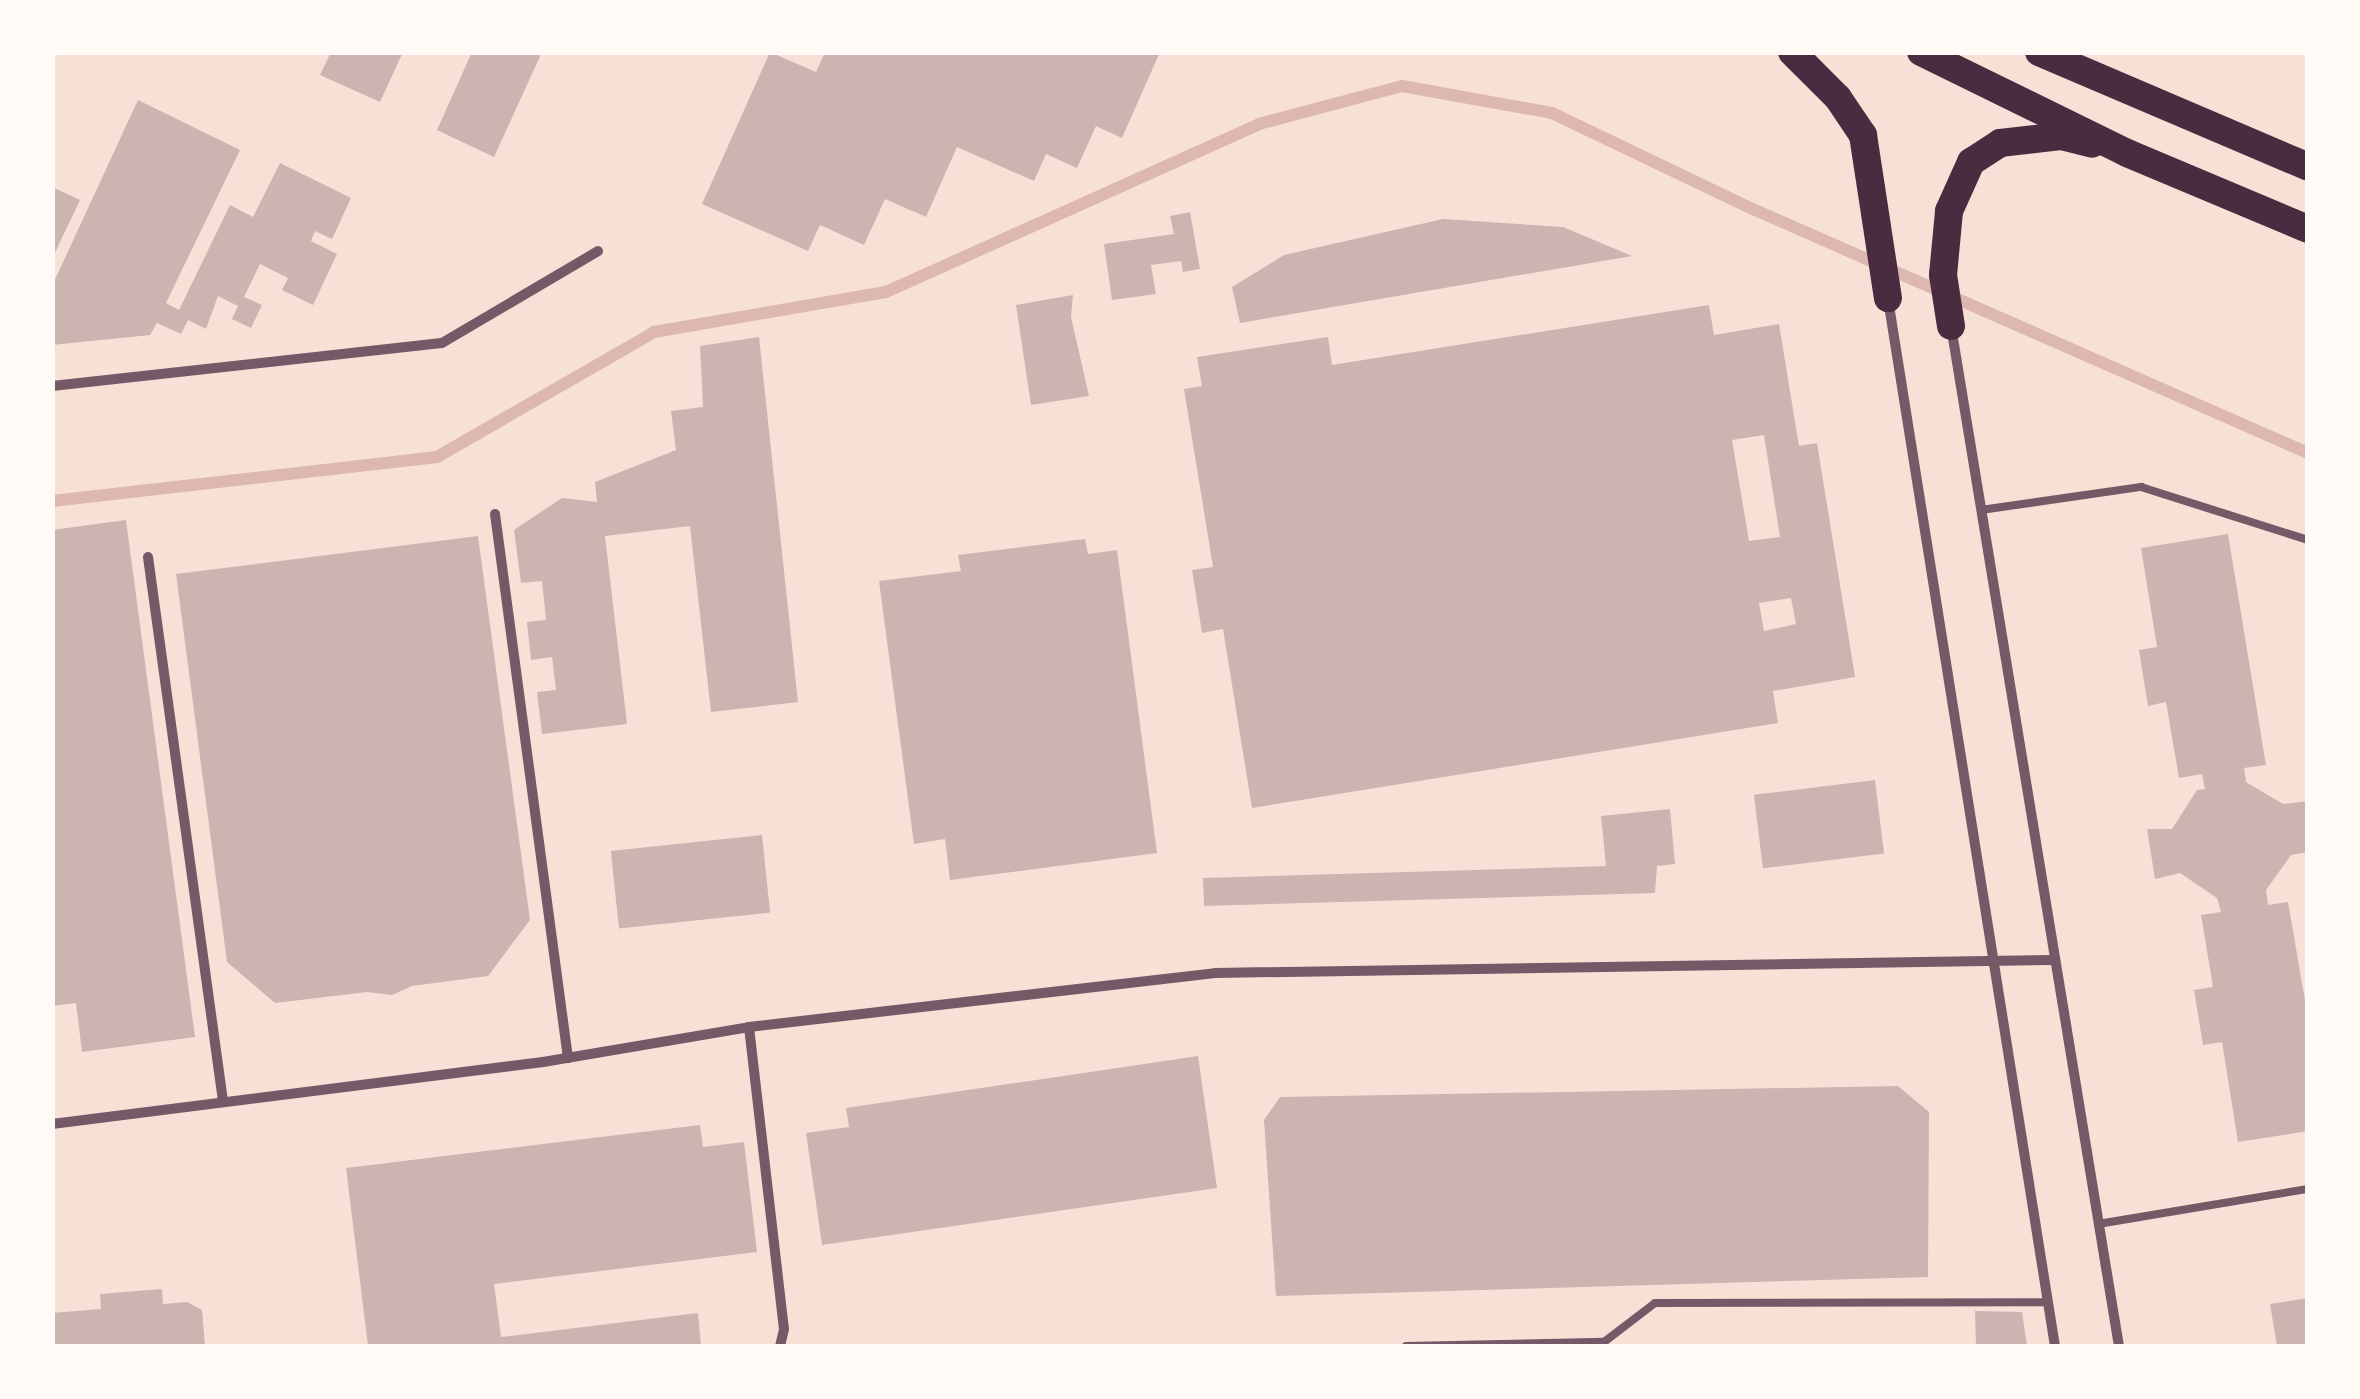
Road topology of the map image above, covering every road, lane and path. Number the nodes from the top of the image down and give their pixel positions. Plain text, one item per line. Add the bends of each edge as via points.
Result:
1 (1792, 52) edge
2 (1921, 52) edge
3 (2039, 52) edge
4 (2127, 153) junction
5 (2308, 166) edge
6 (2308, 229) edge
7 (598, 251) dead end
8 (1888, 298) joint
9 (1951, 326) joint
10 (52, 386) edge
11 (1981, 510) junction
12 (495, 514) dead end
13 (2308, 540) edge
14 (148, 558) dead end
15 (2053, 960) junction
16 (1993, 964) junction
17 (749, 1027) junction
18 (568, 1058) junction
19 (224, 1101) junction
20 (52, 1124) edge
21 (2308, 1189) edge
22 (2098, 1224) junction
23 (2048, 1302) junction
24 (780, 1346) edge
25 (1406, 1346) edge
26 (2055, 1346) edge
27 (2119, 1346) edge

1 - 8 highway via 1838,98 1862,135
2 - 4 highway
3 - 5 highway
4 - 6 highway
4 - 9 highway via 2061,136 2000,144 1972,162 1949,211 1943,275
7 - 10 street via 442,343
8 - 16 street
9 - 11 street
11 - 13 lane via 2141,487
11 - 15 street
12 - 18 street
14 - 19 street
15 - 16 street
15 - 22 street
16 - 17 street via 1215,973
16 - 23 street
17 - 18 street
17 - 24 street via 784,1328
18 - 19 street
19 - 20 street
21 - 22 lane
22 - 27 street
23 - 25 lane via 1655,1303 1604,1342
23 - 26 street

